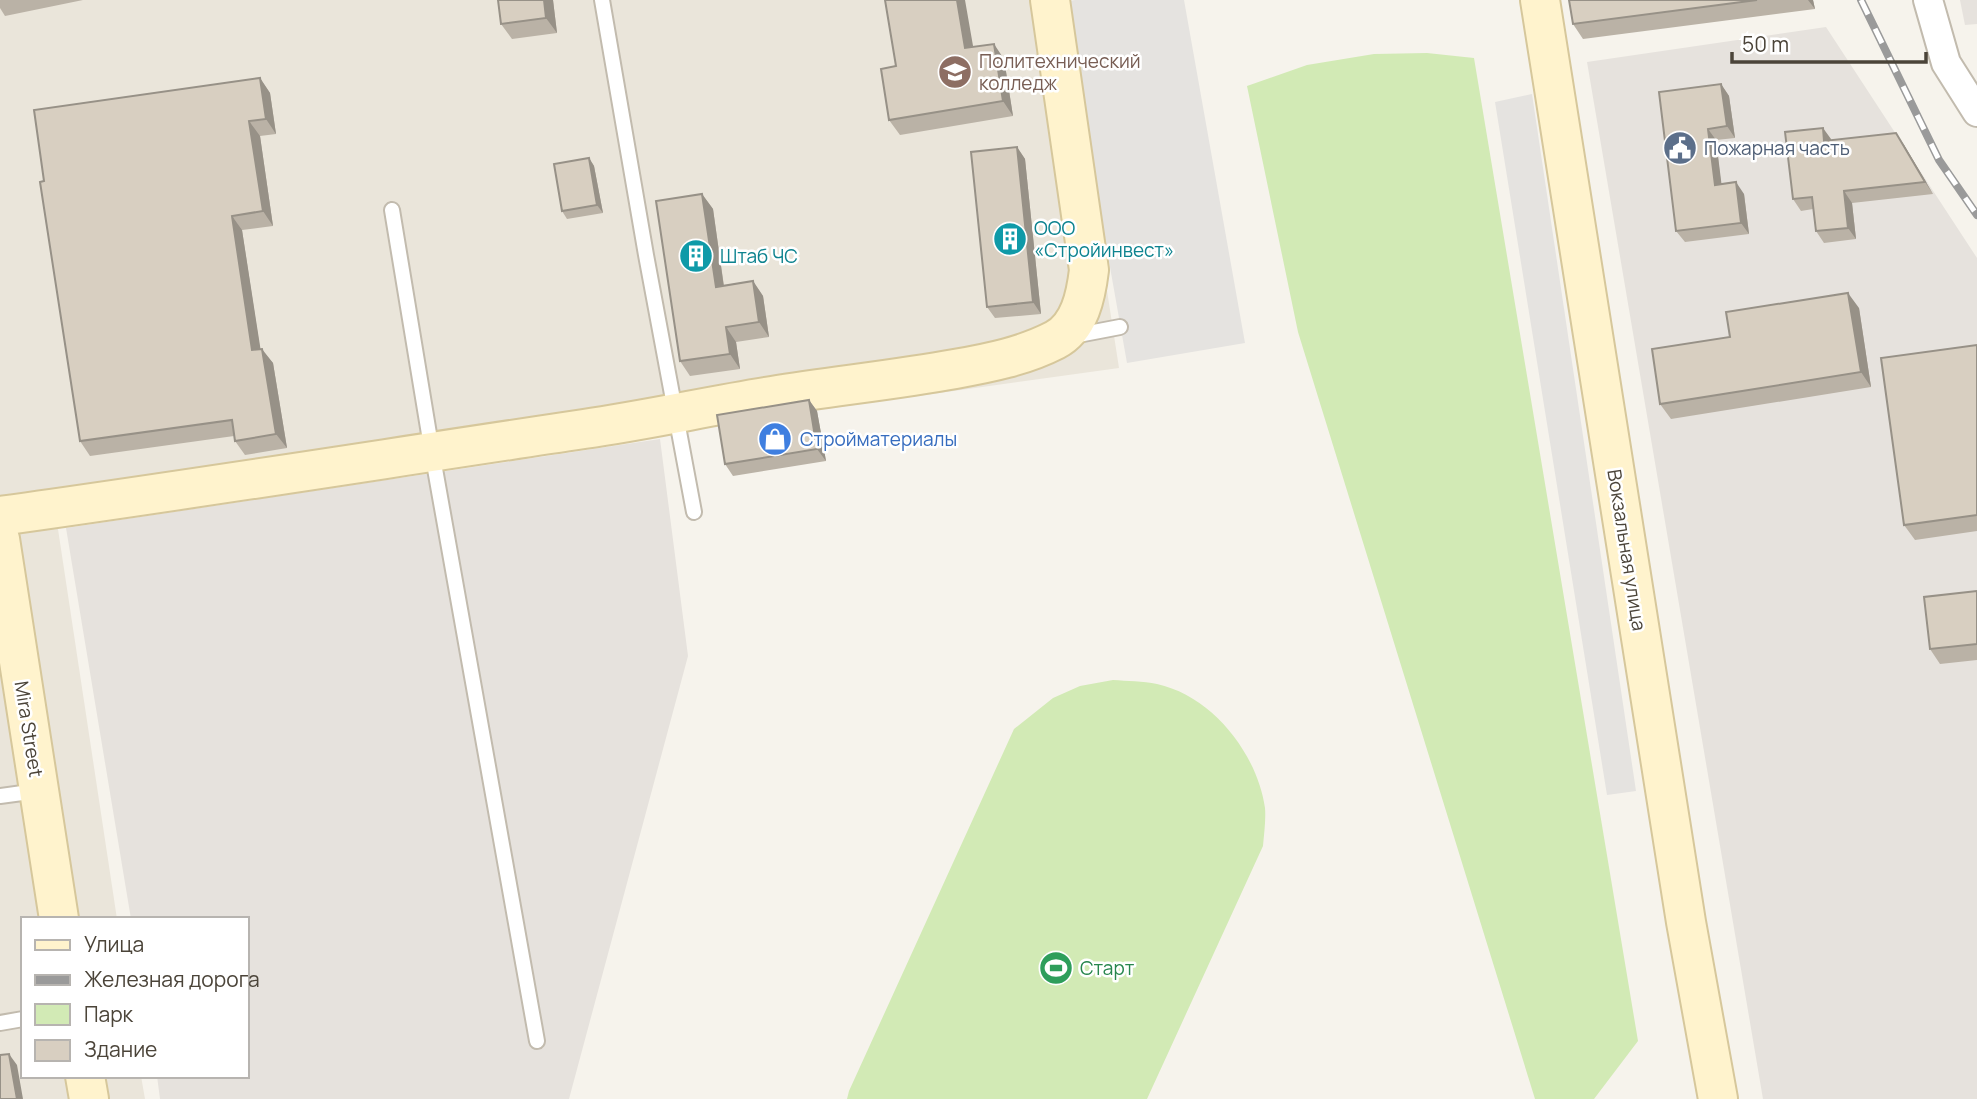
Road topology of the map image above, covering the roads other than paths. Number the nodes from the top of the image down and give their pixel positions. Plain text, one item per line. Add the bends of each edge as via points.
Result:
1 (602, 0) edge
2 (1050, 0) edge
3 (1540, 0) edge
4 (1928, 0) edge
5 (1977, 112) edge
6 (392, 210) dead end
7 (1089, 270) junction
8 (1120, 327) dead end
9 (1097, 332) junction
10 (1058, 339) junction
11 (676, 413) junction
12 (432, 452) junction
13 (694, 512) dead end
14 (0, 516) edge
15 (0, 539) edge
16 (38, 791) junction
17 (0, 796) edge
18 (59, 917) edge
19 (21, 1019) edge
20 (0, 1023) edge
21 (537, 1041) dead end
22 (85, 1078) edge
23 (89, 1099) edge
24 (1718, 1099) edge

1 - 11 lane
2 - 7 street
3 - 24 street, Вокзальная улица
4 - 5 street via 1946,63
6 - 12 lane
7 - 9 lane
7 - 10 street via 1079,312
8 - 9 lane
9 - 10 lane
10 - 11 street via 985,363
11 - 12 street
11 - 13 lane
12 - 14 street
12 - 21 lane
15 - 16 street, Mira Street
16 - 17 lane
16 - 18 street, Mira Street
19 - 20 lane
22 - 23 street

